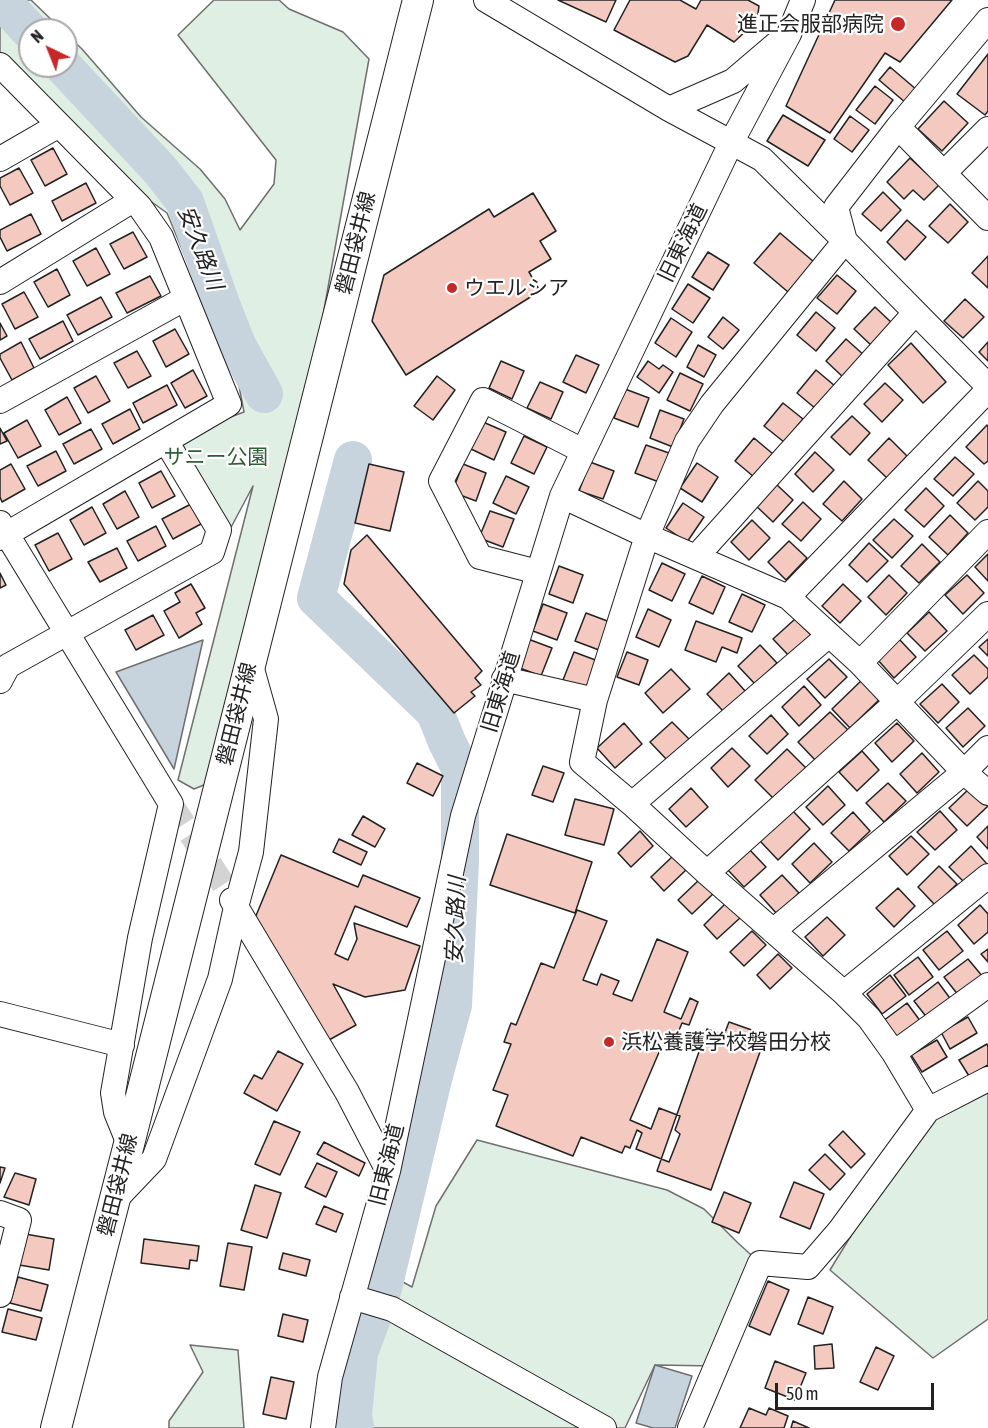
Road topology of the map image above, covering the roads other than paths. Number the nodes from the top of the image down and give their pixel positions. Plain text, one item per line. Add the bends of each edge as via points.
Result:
1 (418, 0) edge
2 (486, 0) edge
3 (803, 0) edge
4 (988, 20) edge
5 (789, 34) junction
6 (0, 65) edge
7 (669, 109) junction
8 (59, 125) junction
9 (898, 127) junction
10 (988, 129) edge
11 (731, 143) junction
12 (0, 159) edge
13 (944, 173) junction
14 (133, 200) junction
15 (988, 218) edge
16 (845, 241) junction
17 (0, 282) edge
18 (186, 298) junction
19 (915, 313) junction
20 (988, 388) edge
21 (0, 401) edge
22 (166, 441) junction
23 (583, 451) junction
24 (562, 496) junction
25 (2, 532) edge
26 (988, 532) edge
27 (647, 536) junction
28 (696, 557) junction
29 (538, 572) junction
30 (788, 597) junction
31 (988, 614) edge
32 (67, 633) junction
33 (829, 634) junction
34 (250, 662) junction
35 (860, 663) junction
36 (504, 679) junction
37 (0, 681) edge
38 (595, 700) junction
39 (897, 702) junction
40 (988, 747) edge
41 (964, 772) junction
42 (988, 794) edge
43 (632, 804) junction
44 (707, 873) junction
45 (988, 876) edge
46 (230, 897) junction
47 (773, 931) junction
48 (988, 985) edge
49 (844, 993) junction
50 (0, 1014) edge
51 (122, 1044) junction
52 (894, 1053) junction
53 (988, 1079) edge
54 (928, 1110) junction
55 (129, 1144) junction
56 (388, 1171) junction
57 (114, 1201) junction
58 (0, 1213) edge
59 (0, 1295) edge
60 (352, 1297) junction
61 (56, 1428) edge
62 (323, 1428) edge
63 (604, 1428) edge
64 (690, 1428) edge

1 - 34 main road, 磐田袋井線
2 - 7 street
3 - 5 street, 旧東海道
4 - 9 street
5 - 7 street via 733,81
5 - 11 street, 旧東海道
6 - 8 street
7 - 11 street
8 - 12 street
8 - 14 street
9 - 13 street
9 - 16 street via 836,207
10 - 13 street
11 - 16 street via 762,159
11 - 23 street, 旧東海道
13 - 15 street
14 - 17 street
14 - 18 street via 161,237
16 - 19 street
16 - 27 street via 712,404 687,441
18 - 21 street
18 - 22 street via 229,404
19 - 20 street
19 - 28 street
20 - 30 street
22 - 25 street
22 - 32 street via 219,530 212,552
23 - 24 street, 旧東海道
23 - 29 street via 483,400 441,481 480,557
24 - 27 street
24 - 29 street, 旧東海道
25 - 32 street
26 - 35 street
27 - 28 street
27 - 38 street
28 - 30 street
29 - 36 street, 旧東海道
30 - 33 street
31 - 39 street
32 - 37 street via 8,666
32 - 51 street via 171,804 140,938
33 - 35 street
33 - 43 street
34 - 46 street via 266,719 251,852
34 - 55 main road, 磐田袋井線
35 - 39 street
36 - 38 street
36 - 56 street, 旧東海道 via 463,816
38 - 43 street via 582,762
39 - 41 street
39 - 44 street
40 - 41 street
41 - 42 street
41 - 47 street
43 - 44 street
44 - 47 street
45 - 49 street
46 - 56 street via 347,1092
46 - 57 street via 220,979 154,1159
47 - 49 street
48 - 52 street
49 - 52 street via 869,1018
50 - 51 street
51 - 55 street via 113,1093
52 - 54 street
53 - 54 street
54 - 64 street via 808,1267 760,1263
55 - 57 main road, 磐田袋井線
56 - 60 street, 旧東海道
57 - 61 main road, 磐田袋井線
58 - 59 street via 19,1220
60 - 62 street, 旧東海道 via 330,1377
60 - 63 street via 392,1310

